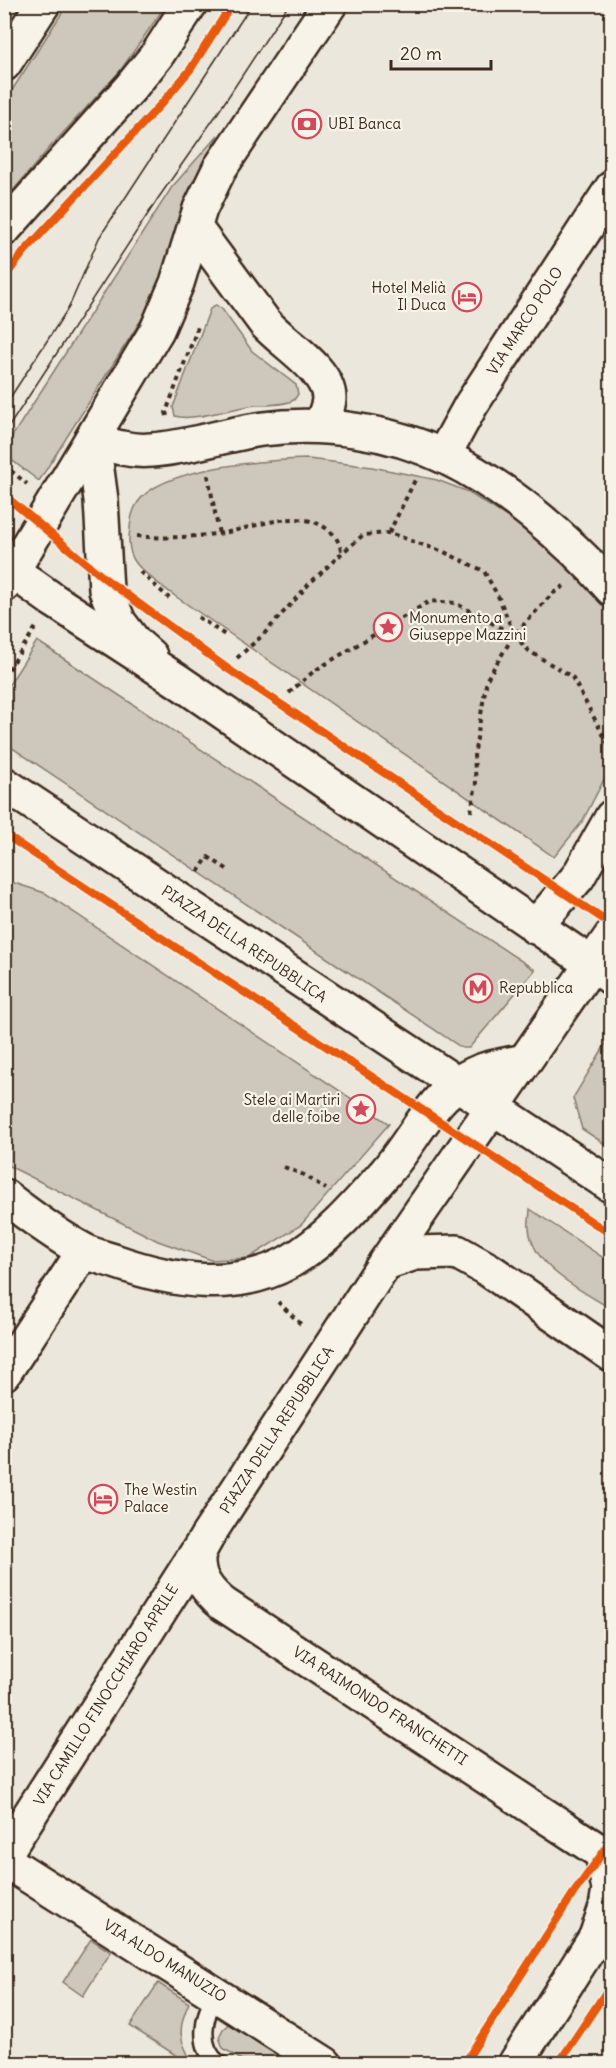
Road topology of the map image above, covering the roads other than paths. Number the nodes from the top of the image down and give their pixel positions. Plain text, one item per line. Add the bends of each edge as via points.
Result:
1 (43, 4) edge
2 (190, 4) edge
3 (330, 4) edge
4 (4, 64) edge
5 (612, 188) edge
6 (195, 228) junction
7 (4, 229) edge
8 (321, 425) junction
9 (93, 440) junction
10 (443, 456) junction
11 (7, 574) edge
12 (612, 589) edge
13 (178, 681) junction
14 (4, 784) edge
15 (19, 805) edge
16 (612, 817) edge
17 (536, 927) junction
18 (612, 935) edge
19 (601, 971) edge
20 (524, 1061) junction
21 (457, 1083) junction
22 (493, 1107) junction
23 (612, 1186) edge
24 (4, 1196) edge
25 (84, 1251) junction
26 (385, 1263) junction
27 (612, 1355) edge
28 (4, 1373) edge
29 (208, 1535) junction
30 (607, 1849) edge
31 (4, 1858) edge
32 (604, 1925) edge
33 (216, 1994) junction
34 (219, 2064) edge
35 (325, 2064) edge
36 (515, 2064) edge

1 - 4 street
2 - 7 street via 131,87
3 - 6 street via 220,168
5 - 10 street, VIA MARCO POLO via 471,405
6 - 8 street via 265,323 326,381 328,405
6 - 9 street via 167,309
8 - 9 street via 261,429 150,451 123,449
8 - 10 street via 381,436
9 - 11 street
9 - 13 street via 109,602 125,632
10 - 12 street via 553,530
11 - 13 street
13 - 17 street
14 - 15 street, PIAZZA DELLA REPUBBLICA
15 - 21 street, PIAZZA DELLA REPUBBLICA
16 - 17 street via 578,877
17 - 19 street
18 - 19 street, PIAZZA DELLA REPUBBLICA
19 - 20 street, PIAZZA DELLA REPUBBLICA
20 - 21 street via 483,1070
20 - 22 street, PIAZZA DELLA REPUBBLICA
21 - 22 street, PIAZZA DELLA REPUBBLICA
21 - 25 street via 434,1105 392,1164 354,1207 310,1247 276,1268 240,1280 184,1279 153,1274
22 - 23 street, PIAZZA DELLA REPUBBLICA
22 - 26 street, PIAZZA DELLA REPUBBLICA
24 - 25 street
25 - 28 street
26 - 27 street via 415,1253 457,1252
26 - 29 street, PIAZZA DELLA REPUBBLICA
29 - 30 street, VIA RAIMONDO FRANCHETTI via 199,1553 199,1567 209,1593
29 - 31 street, VIA CAMILLO FINOCCHIARO APRILE
30 - 32 street, VIA RAIMONDO FRANCHETTI via 609,1889
31 - 33 street, VIA ALDO MANUZIO
32 - 36 street, VIA RAIMONDO FRANCHETTI
33 - 34 lane via 205,2018 205,2042 210,2057
33 - 35 street, VIA ALDO MANUZIO

